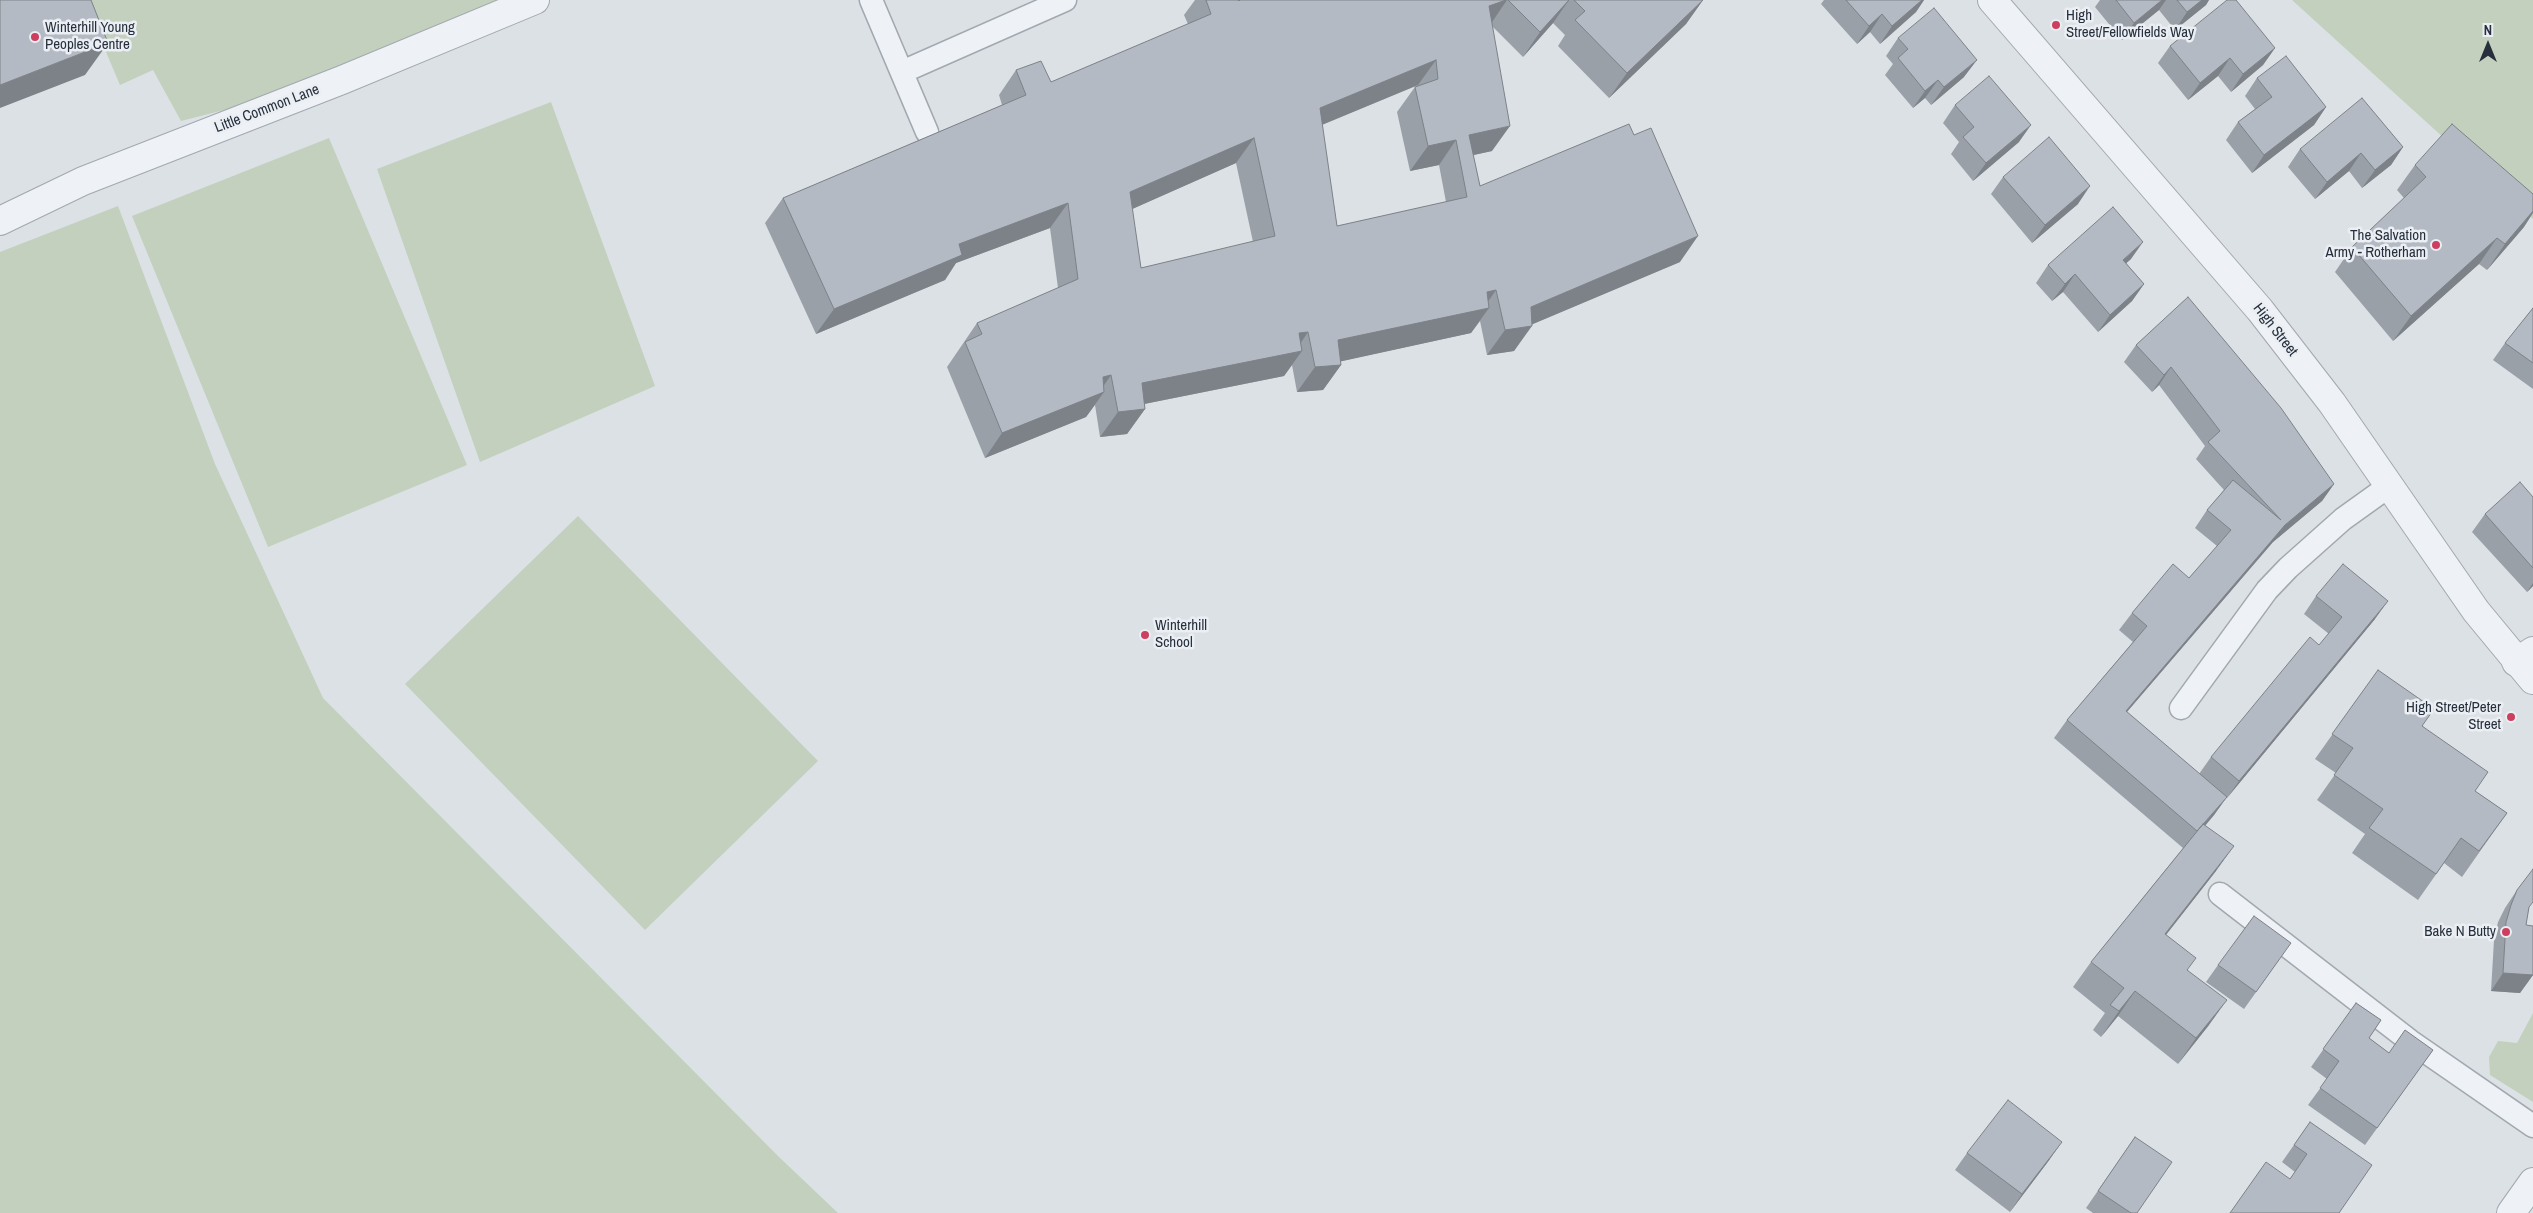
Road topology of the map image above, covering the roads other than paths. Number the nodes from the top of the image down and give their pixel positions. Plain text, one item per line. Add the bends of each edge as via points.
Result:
1 (535, 0) edge
2 (871, 0) edge
3 (1065, 0) edge
4 (1992, 0) edge
5 (902, 72) junction
6 (927, 132) dead end
7 (0, 221) edge
8 (2389, 486) junction
9 (2527, 664) edge
10 (2181, 708) dead end
11 (2220, 894) edge
12 (2533, 1126) edge
13 (2533, 1182) edge
14 (2512, 1213) edge

1 - 7 street, Little Common Lane via 342,80 83,181
2 - 5 lane
3 - 5 lane
4 - 8 street, High Street via 2260,310 2332,402
5 - 6 lane
8 - 9 street, High Street via 2435,554
8 - 10 lane via 2343,519 2267,590
11 - 12 lane via 2410,1041
13 - 14 street

